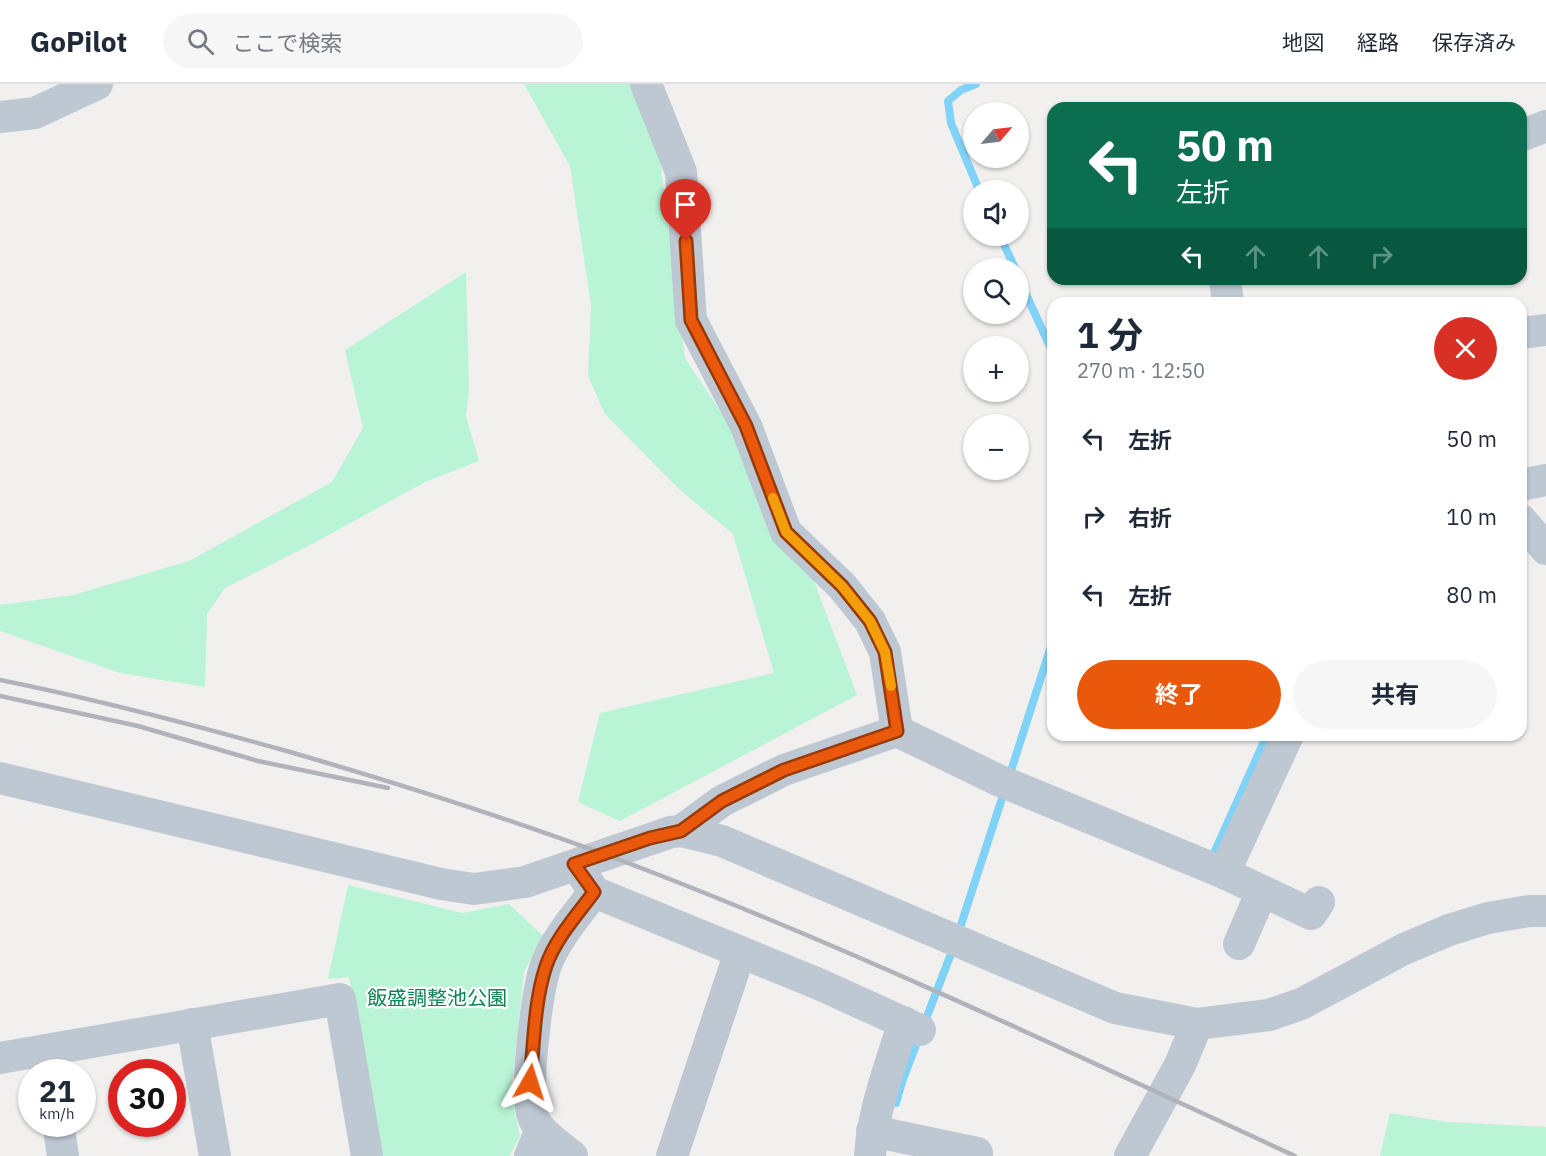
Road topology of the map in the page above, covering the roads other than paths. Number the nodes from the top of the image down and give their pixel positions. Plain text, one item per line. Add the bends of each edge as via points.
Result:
1 (97, 84) edge
2 (645, 84) edge
3 (0, 117) edge
4 (1546, 126) edge
5 (1527, 134) edge
6 (1546, 330) edge
7 (1527, 332) edge
8 (1546, 480) edge
9 (1527, 484) edge
10 (1527, 527) edge
11 (1546, 549) edge
12 (897, 731) junction
13 (1285, 741) edge
14 (0, 778) edge
15 (681, 831) junction
16 (574, 864) junction
17 (1224, 873) junction
18 (1262, 891) junction
19 (594, 892) junction
20 (1319, 902) dead end
21 (1546, 911) edge
22 (1239, 944) dead end
23 (740, 952) junction
24 (192, 1024) junction
25 (1197, 1024) junction
26 (0, 1058) edge
27 (18, 1059) edge
28 (54, 1059) edge
29 (60, 1137) edge
30 (535, 1143) edge
31 (871, 1144) edge
32 (63, 1156) edge
33 (215, 1156) edge
34 (367, 1156) edge
35 (572, 1156) edge
36 (672, 1156) edge
37 (977, 1156) edge
38 (1130, 1156) edge

1 - 3 street via 35,113
2 - 12 street via 681,172 691,320 746,426 786,532 842,586 870,621 885,652
4 - 5 street
6 - 7 street
8 - 9 street
10 - 11 street
12 - 15 street via 784,770 722,801
12 - 17 street via 1008,785
13 - 17 street
14 - 16 street via 474,889 501,887
15 - 16 street
15 - 25 street via 722,841 1115,1008
16 - 19 street
17 - 18 street
18 - 20 street via 1311,914
18 - 22 street
19 - 23 street
19 - 30 street via 563,933 546,965 539,993 530,1082
21 - 25 street via 1488,918 1449,930 1404,949 1301,1004 1269,1015
23 - 31 street via 912,1026
23 - 36 street
24 - 28 street
24 - 33 street
24 - 34 street via 340,999
25 - 38 street via 1180,1065
26 - 27 street
29 - 32 street
30 - 35 street
31 - 37 street

